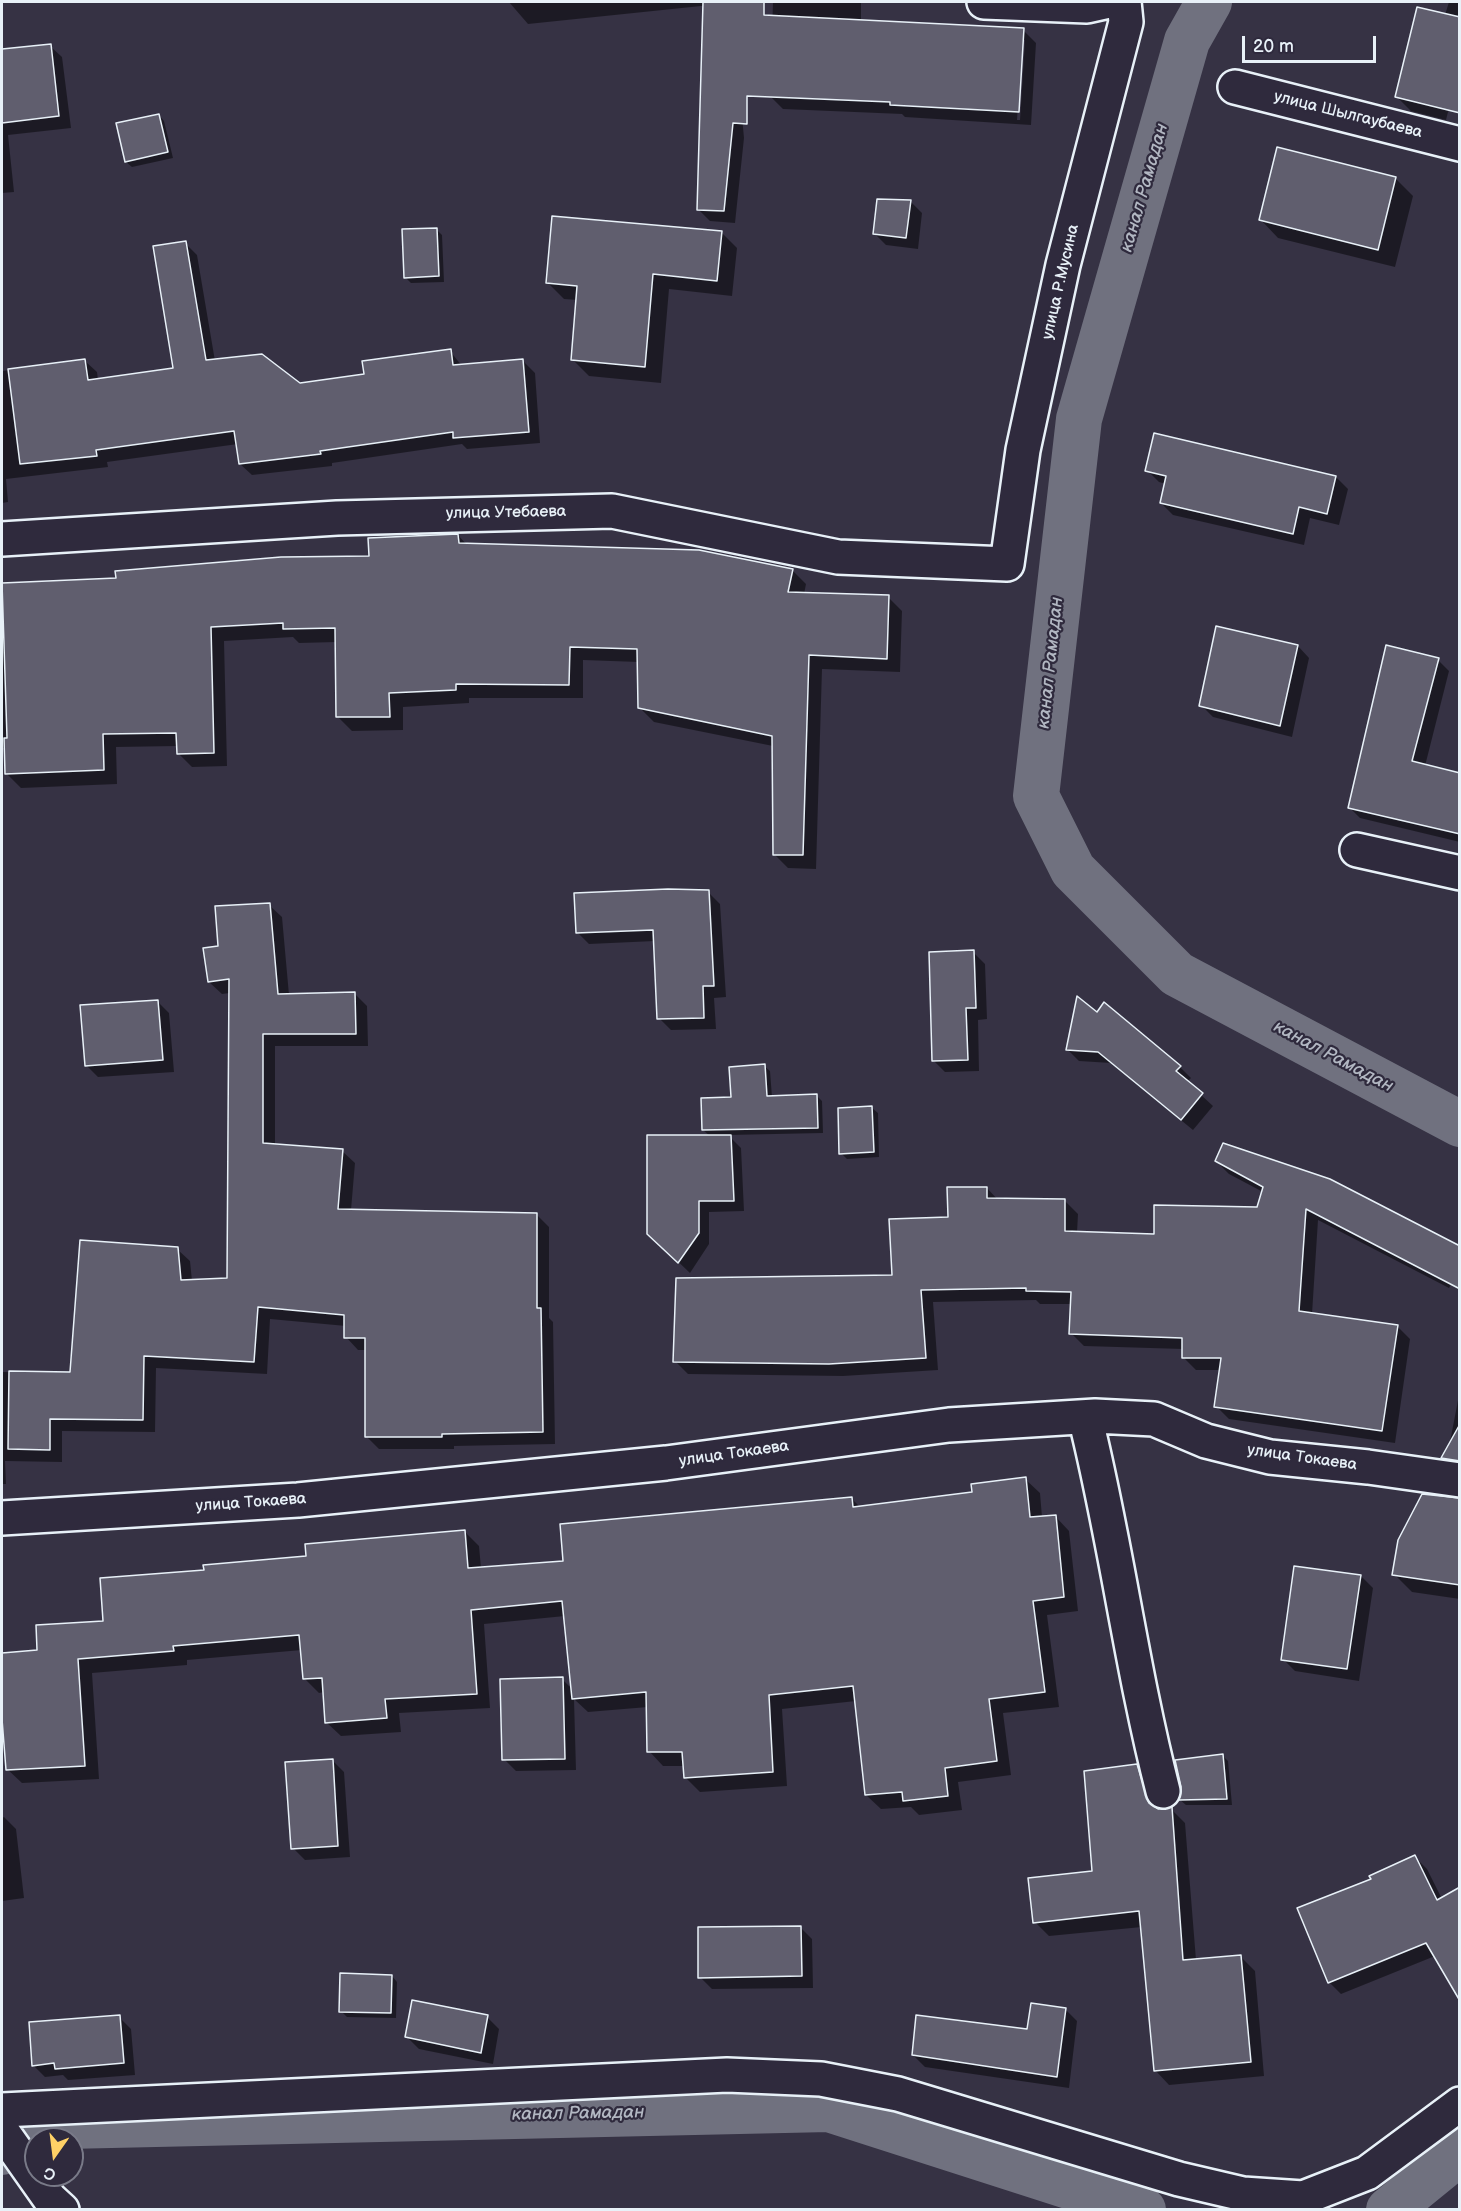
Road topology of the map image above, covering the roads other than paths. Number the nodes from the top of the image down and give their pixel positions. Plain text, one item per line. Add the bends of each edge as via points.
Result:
1 (984, 2) edge
2 (1105, 2) edge
3 (1124, 2) edge
4 (1235, 87) dead end
5 (1460, 144) edge
6 (2, 539) edge
7 (1007, 564) joint
8 (1357, 850) dead end
9 (1460, 873) edge
10 (1085, 1417) junction
11 (1460, 1480) edge
12 (2, 1518) edge
13 (1163, 1791) dead end
14 (1460, 2104) edge
15 (2, 2110) edge
16 (2, 2131) edge
17 (56, 2204) edge

1 - 2 street via 1087,6
3 - 7 street, улица Р.Мусина via 1125,22 1063,265 1023,450
4 - 5 street, улица Шылгаубаева
6 - 7 street, улица Утебаева via 337,518 612,511 838,557
8 - 9 street
10 - 11 street, улица Токаева via 1154,1419 1206,1442 1270,1457
10 - 12 street, улица Токаева via 949,1425 666,1463 298,1500
10 - 13 street via 1143,1715
14 - 15 street via 1367,2173 1303,2198 1243,2194 1179,2179 898,2094 821,2079 727,2075
16 - 17 street

